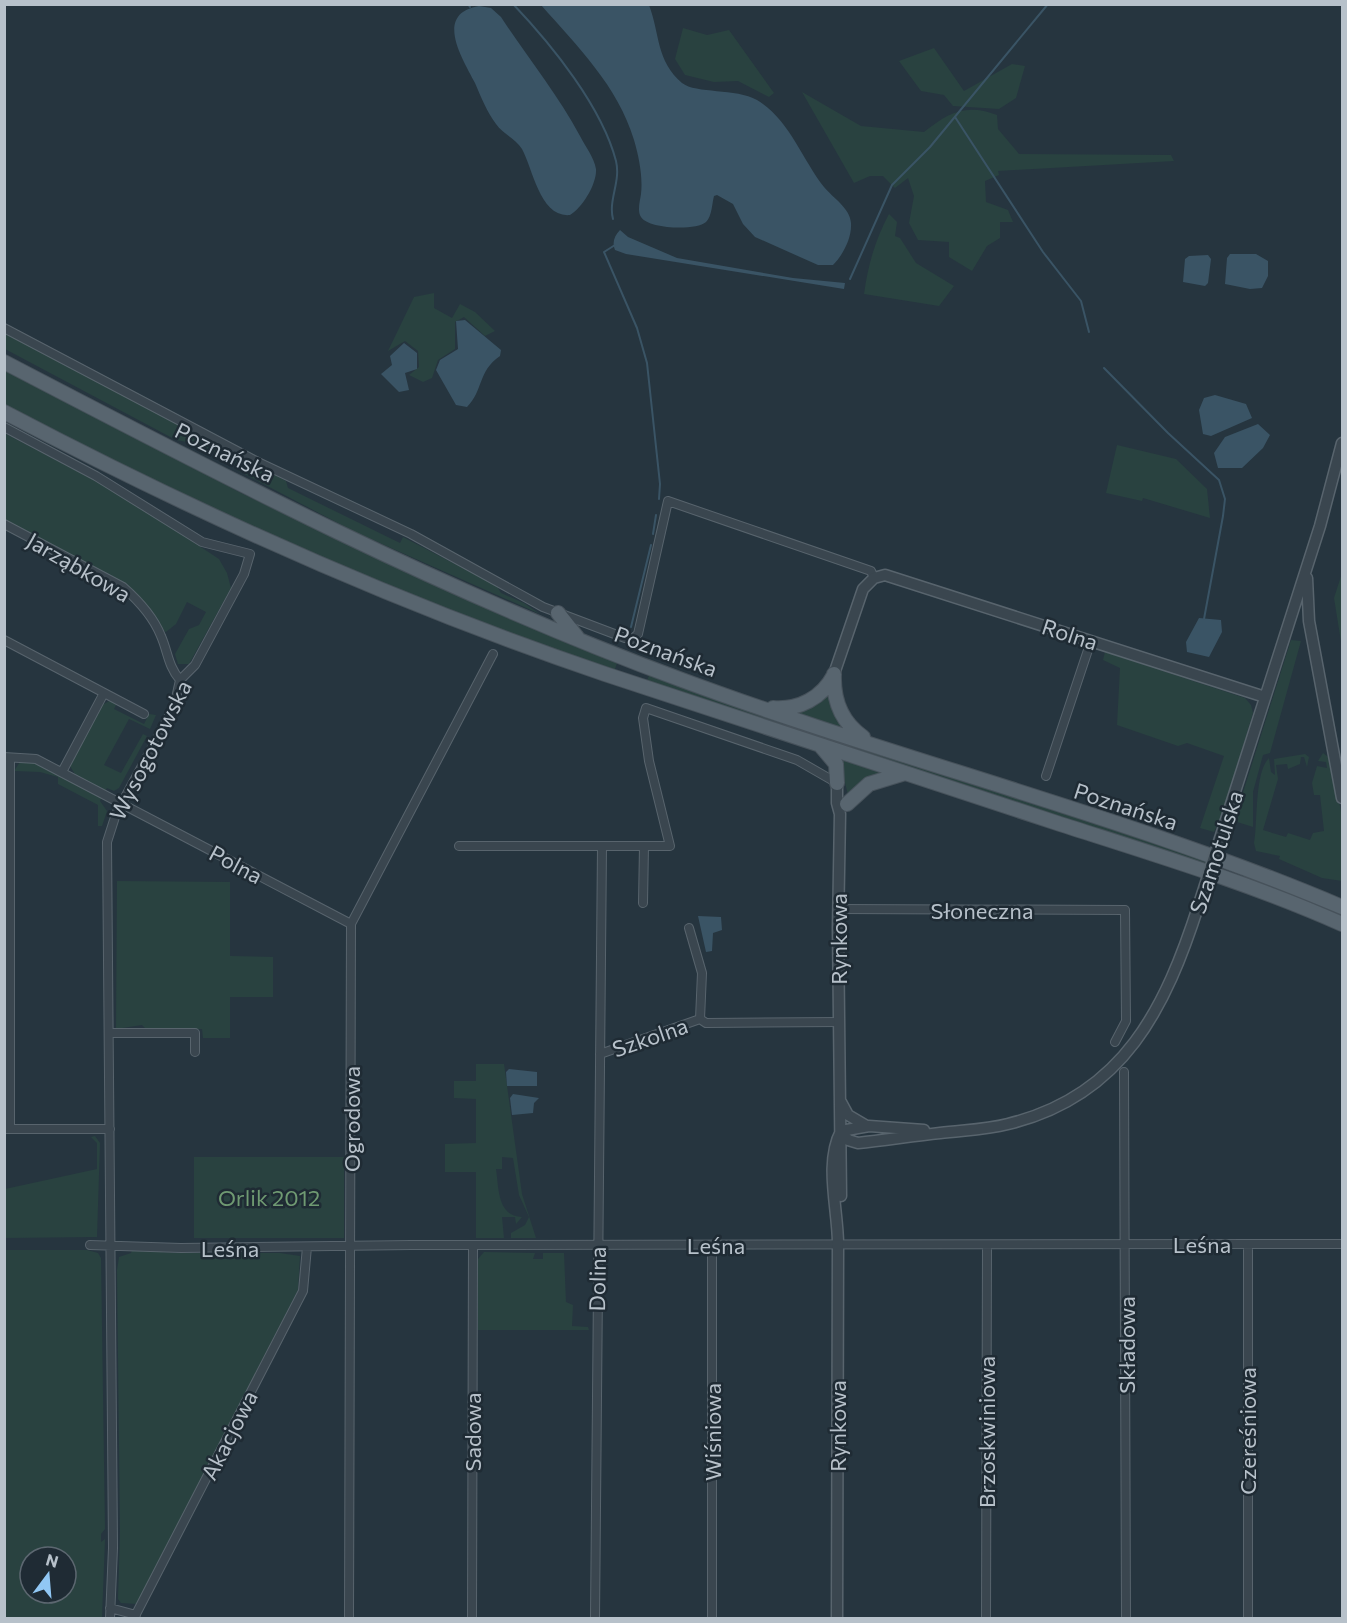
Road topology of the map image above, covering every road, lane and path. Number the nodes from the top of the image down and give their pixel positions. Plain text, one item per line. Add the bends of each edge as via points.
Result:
1 (4, 328) edge
2 (4, 362) edge
3 (4, 412) edge
4 (4, 427) edge
5 (1342, 443) edge
6 (4, 524) edge
7 (1310, 557) junction
8 (874, 578) junction
9 (558, 613) junction
10 (635, 639) joint
11 (4, 640) edge
12 (1091, 641) junction
13 (589, 645) junction
14 (493, 654) dead end
15 (834, 674) junction
16 (180, 680) junction
17 (104, 693) junction
18 (1265, 697) junction
19 (756, 706) junction
20 (144, 714) dead end
21 (818, 744) junction
22 (886, 749) junction
23 (7, 758) edge
24 (62, 772) junction
25 (907, 773) junction
26 (1046, 776) dead end
27 (837, 783) junction
28 (1342, 798) edge
29 (121, 803) junction
30 (844, 809) junction
31 (459, 846) dead end
32 (602, 846) junction
33 (644, 846) junction
34 (7, 850) edge
35 (644, 903) dead end
36 (1342, 907) edge
37 (838, 909) junction
38 (351, 924) junction
39 (1342, 924) edge
40 (689, 928) dead end
41 (7, 942) edge
42 (700, 1019) junction
43 (840, 1022) junction
44 (110, 1033) junction
45 (7, 1034) edge
46 (1115, 1042) dead end
47 (195, 1052) dead end
48 (600, 1054) junction
49 (1124, 1072) dead end
50 (840, 1100) junction
51 (869, 1126) junction
52 (7, 1129) edge
53 (110, 1129) junction
54 (841, 1131) junction
55 (942, 1132) junction
56 (858, 1143) junction
57 (842, 1180) junction
58 (838, 1233) junction
59 (1124, 1244) junction
60 (1248, 1244) junction
61 (1342, 1244) edge
62 (90, 1245) dead end
63 (472, 1245) junction
64 (596, 1245) junction
65 (712, 1245) junction
66 (838, 1245) junction
67 (987, 1245) junction
68 (110, 1246) junction
69 (351, 1246) junction
70 (307, 1247) junction
71 (110, 1608) junction
72 (135, 1616) edge
73 (110, 1618) edge
74 (349, 1618) edge
75 (472, 1618) edge
76 (595, 1618) edge
77 (712, 1618) edge
78 (837, 1618) edge
79 (986, 1618) edge
80 (1126, 1618) edge
81 (1248, 1618) edge

1 - 9 street, Poznańska via 266,466 411,534
2 - 13 main road, Poznańska via 366,545
3 - 21 main road, Poznańska via 171,497 392,595 539,651
4 - 16 street, Wysogotowska via 96,476 202,542 250,554 244,574 195,665
5 - 7 street, Szamotulska
6 - 16 street, Jarząbkowa via 123,587 158,629 170,666
7 - 18 street, Szamotulska
7 - 28 street via 1306,588 1309,621
8 - 10 street, Rolna via 871,571 841,559 668,501
8 - 12 street, Rolna via 891,576
8 - 15 street via 863,589
9 - 10 street, Poznańska
9 - 13 main road via 573,633
11 - 17 street
12 - 18 street, Rolna
12 - 26 street
13 - 19 main road, Poznańska
14 - 38 street, Ogrodowa
15 - 19 main road via 818,694 800,705 783,709
15 - 22 main road via 835,697 844,719 860,735
16 - 29 street, Wysogotowska via 174,707
17 - 20 street
17 - 24 street
18 - 55 street, Szamotulska, bridge via 1176,971 1161,1004 1135,1043 1105,1073 1066,1101 1024,1119 984,1129
19 - 22 main road, Poznańska
21 - 25 main road, Poznańska
21 - 27 main road via 835,762
22 - 36 main road, Poznańska via 1232,863
23 - 24 street, Polna via 36,759
23 - 34 street
24 - 29 street, Polna
25 - 30 main road via 868,784
25 - 39 main road, Poznańska via 1236,882
27 - 30 street, Rynkowa via 837,803
27 - 33 street via 796,760 646,708 643,718 649,762 670,846
29 - 38 street, Polna
29 - 44 street, Wysogotowska via 107,850
30 - 37 street, Rynkowa
31 - 32 street
32 - 33 street
32 - 48 street, Dolina
33 - 35 street
34 - 41 street
37 - 43 street, Rynkowa
37 - 46 street, Słoneczna via 1125,910 1126,1021
38 - 69 street, Ogrodowa
40 - 42 street via 702,973
41 - 45 street
42 - 43 street via 706,1023
42 - 48 street, Szkolna
43 - 50 street, Rynkowa
44 - 47 street via 195,1033
44 - 53 street, Wysogotowska
45 - 52 street
48 - 64 street, Dolina
49 - 59 street, Składowa
50 - 51 street, Szamotulska via 848,1115
50 - 54 street, Rynkowa
51 - 54 street, Szamotulska
51 - 55 street, Szamotulska
52 - 53 street
53 - 68 street, Wysogotowska
54 - 56 street via 848,1140
54 - 57 street, Rynkowa
54 - 58 street, Rynkowa via 834,1151
55 - 56 street, Szamotulska
56 - 57 street via 846,1160
57 - 58 street, Rynkowa
58 - 66 street, Rynkowa
59 - 60 street, Leśna
59 - 67 street, Leśna
59 - 80 street, Składowa
60 - 61 street, Leśna
60 - 81 street, Czereśniowa
62 - 68 street, Leśna
63 - 64 street, Leśna
63 - 69 street, Leśna
63 - 75 street, Sadowa
64 - 65 street, Leśna
64 - 76 street, Dolina
65 - 66 street, Leśna
65 - 77 street, Wiśniowa
66 - 67 street, Leśna
66 - 78 street, Rynkowa
67 - 79 street, Brzoskwiniowa
68 - 70 street, Leśna
68 - 71 street, Wysogotowska
69 - 70 street, Leśna
69 - 74 street, Ogrodowa
70 - 72 street, Akacjowa via 303,1291
71 - 72 street
71 - 73 street, Wysogotowska

